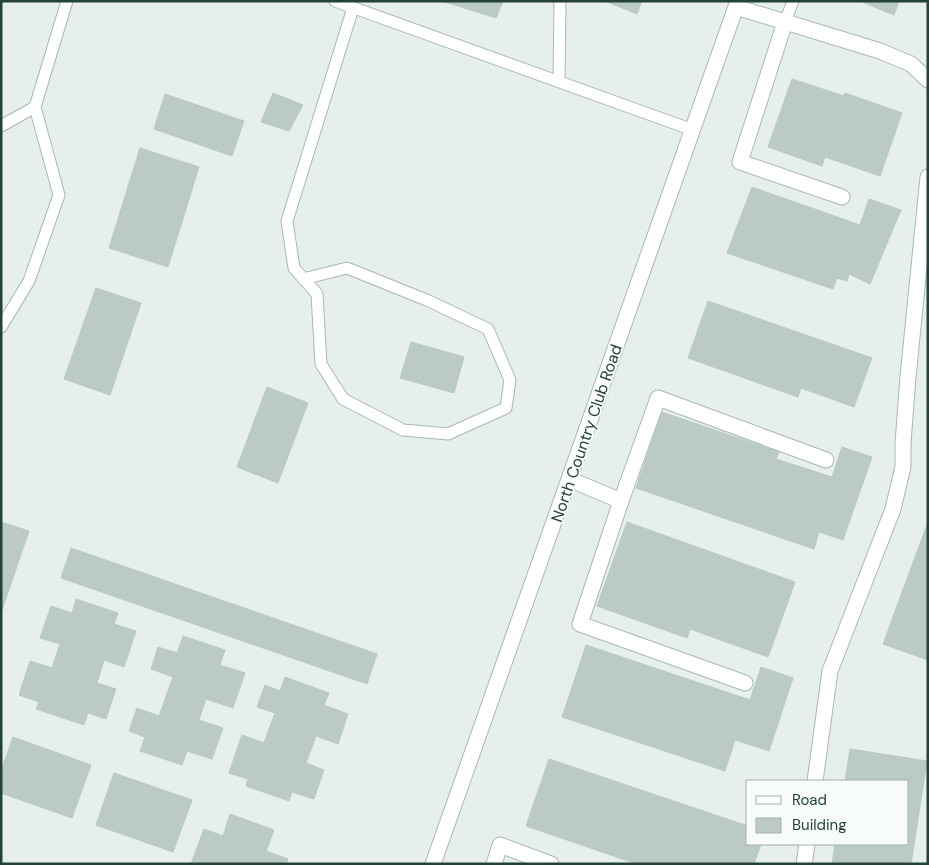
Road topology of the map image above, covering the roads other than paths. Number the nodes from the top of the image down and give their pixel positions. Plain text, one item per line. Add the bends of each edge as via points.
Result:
1 (67, 1) edge
2 (335, 1) edge
3 (560, 1) edge
4 (793, 1) edge
5 (737, 4) edge
6 (353, 8) junction
7 (785, 22) junction
8 (928, 80) edge
9 (559, 82) junction
10 (35, 107) junction
11 (1, 126) edge
12 (693, 130) junction
13 (928, 177) edge
14 (842, 197) dead end
15 (303, 279) junction
16 (1, 327) edge
17 (826, 460) dead end
18 (569, 479) junction
19 (621, 501) junction
20 (746, 682) dead end
21 (815, 780) edge
22 (807, 845) edge
23 (433, 864) edge
24 (494, 864) edge
25 (551, 864) edge
26 (804, 864) edge

1 - 10 lane
2 - 6 lane
3 - 9 lane
4 - 7 lane
5 - 7 street
5 - 12 street, North Country Club Road
6 - 9 lane
6 - 15 lane via 287,221 294,268
7 - 8 street via 880,51 911,64
7 - 14 street via 740,162
9 - 12 lane
10 - 11 lane
10 - 16 lane via 59,195 29,281
12 - 18 street, North Country Club Road
13 - 21 street via 908,377 903,467 893,509 830,671
15 - 15 lane via 317,294 321,364 343,399 403,430 448,434 506,408 510,380 488,329 347,268
17 - 19 street via 658,398
18 - 19 street
18 - 23 street, North Country Club Road
19 - 20 street via 580,624
22 - 26 street
24 - 25 street via 500,845

